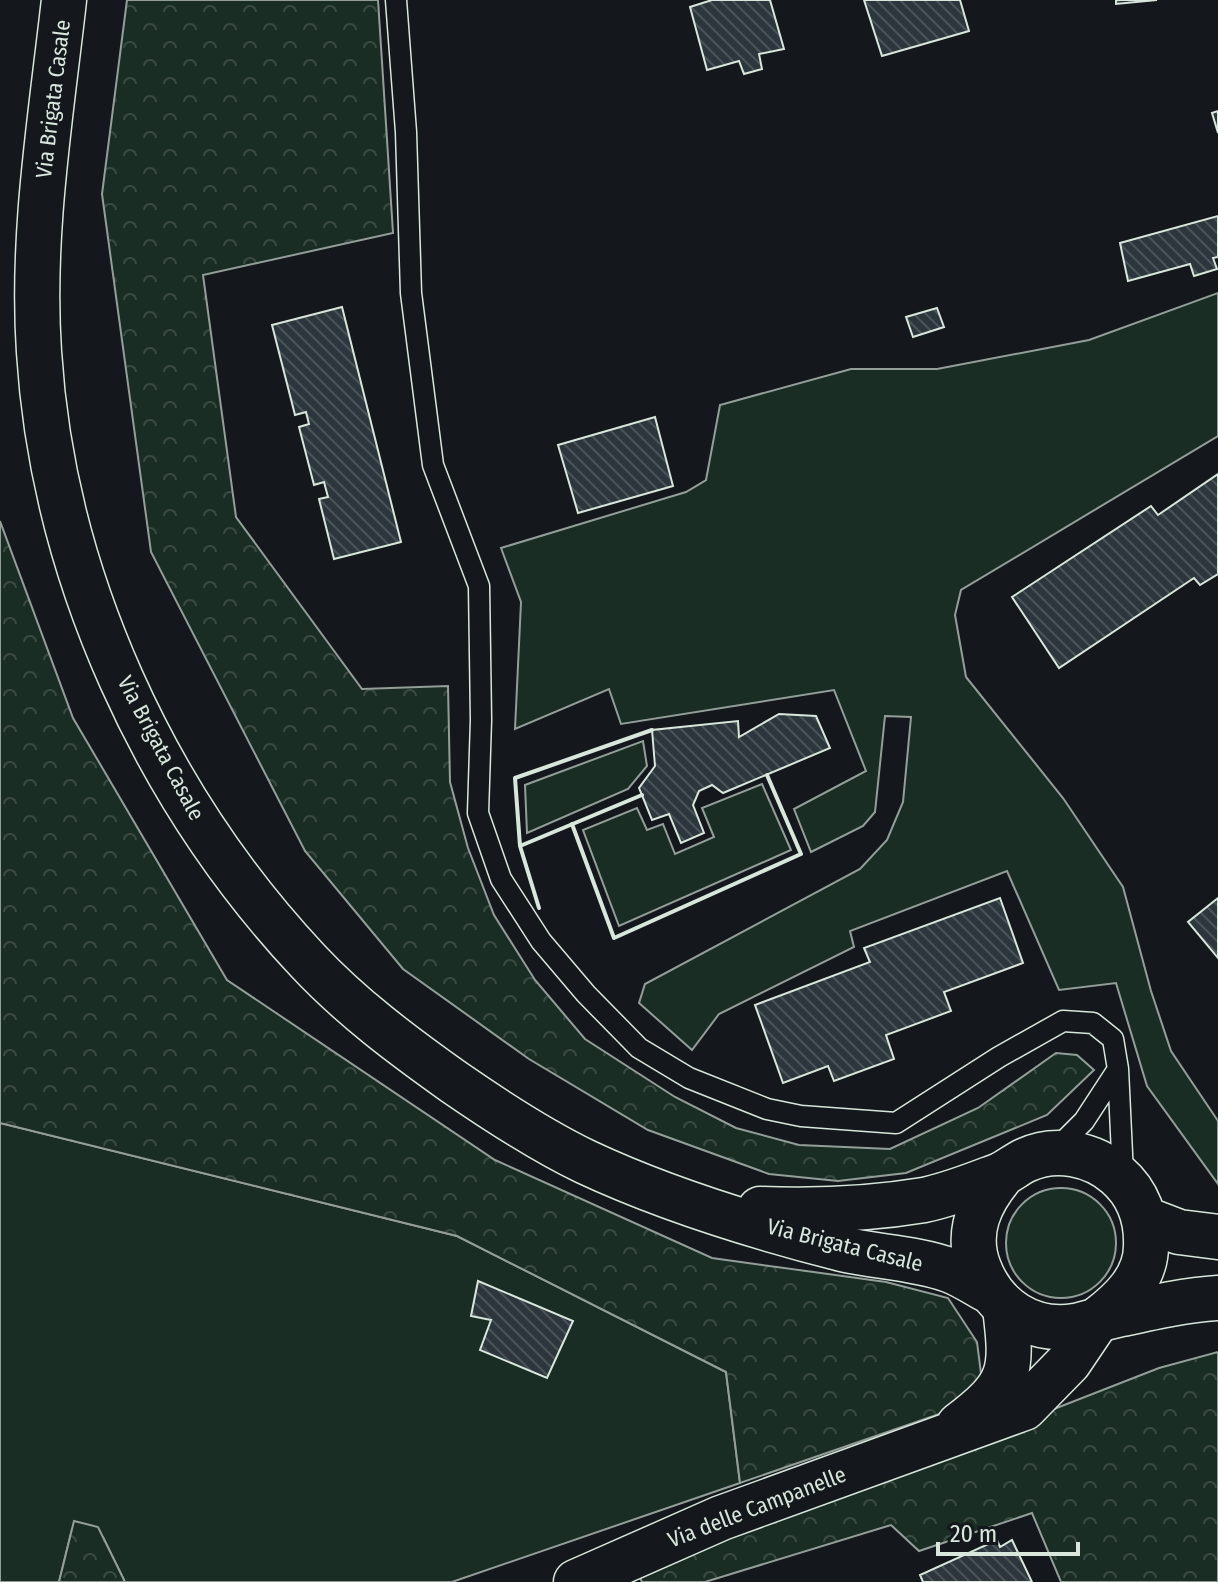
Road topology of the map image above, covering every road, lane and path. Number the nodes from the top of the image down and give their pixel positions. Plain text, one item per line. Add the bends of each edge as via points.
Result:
1 (64, 0) edge
2 (396, 0) edge
3 (1118, 1069) junction
4 (1052, 1153) junction
5 (1003, 1174) junction
6 (1123, 1180) junction
7 (697, 1206) junction
8 (1145, 1219) junction
9 (1218, 1237) edge
10 (1218, 1298) edge
11 (997, 1300) junction
12 (1098, 1319) junction
13 (941, 1438) junction
14 (576, 1582) edge

1 - 7 main road, Via Brigata Casale via 38,249 39,352 56,472 78,562 135,711 243,886 349,1001 411,1051 529,1130 586,1162
2 - 3 lane via 411,293 433,465 479,586 478,813 501,879 541,941 639,1048 689,1078 767,1109 896,1123 1063,1021 1093,1023 1113,1039
3 - 4 lane via 1084,1121
3 - 6 lane
4 - 5 main road, Via Brigata Casale via 1026,1159
4 - 6 main road, Via Brigata Casale via 1104,1163
5 - 7 main road, Via Brigata Casale via 926,1199 814,1211
5 - 11 main road, Via Brigata Casale via 986,1194 973,1243 978,1267
6 - 8 main road, Via Brigata Casale
7 - 11 main road, Via Brigata Casale via 845,1249 947,1269
8 - 9 main road via 1179,1232
8 - 12 main road via 1146,1249 1138,1277 1122,1302
10 - 12 main road, Via Brigata Casale
11 - 12 main road, Via Brigata Casale via 1028,1322 1074,1326
11 - 13 main road, Via delle Campanelle via 1010,1343 1009,1371 987,1404
12 - 13 main road, Via delle Campanelle via 1069,1362 1024,1408
13 - 14 main road, Via delle Campanelle via 721,1518

